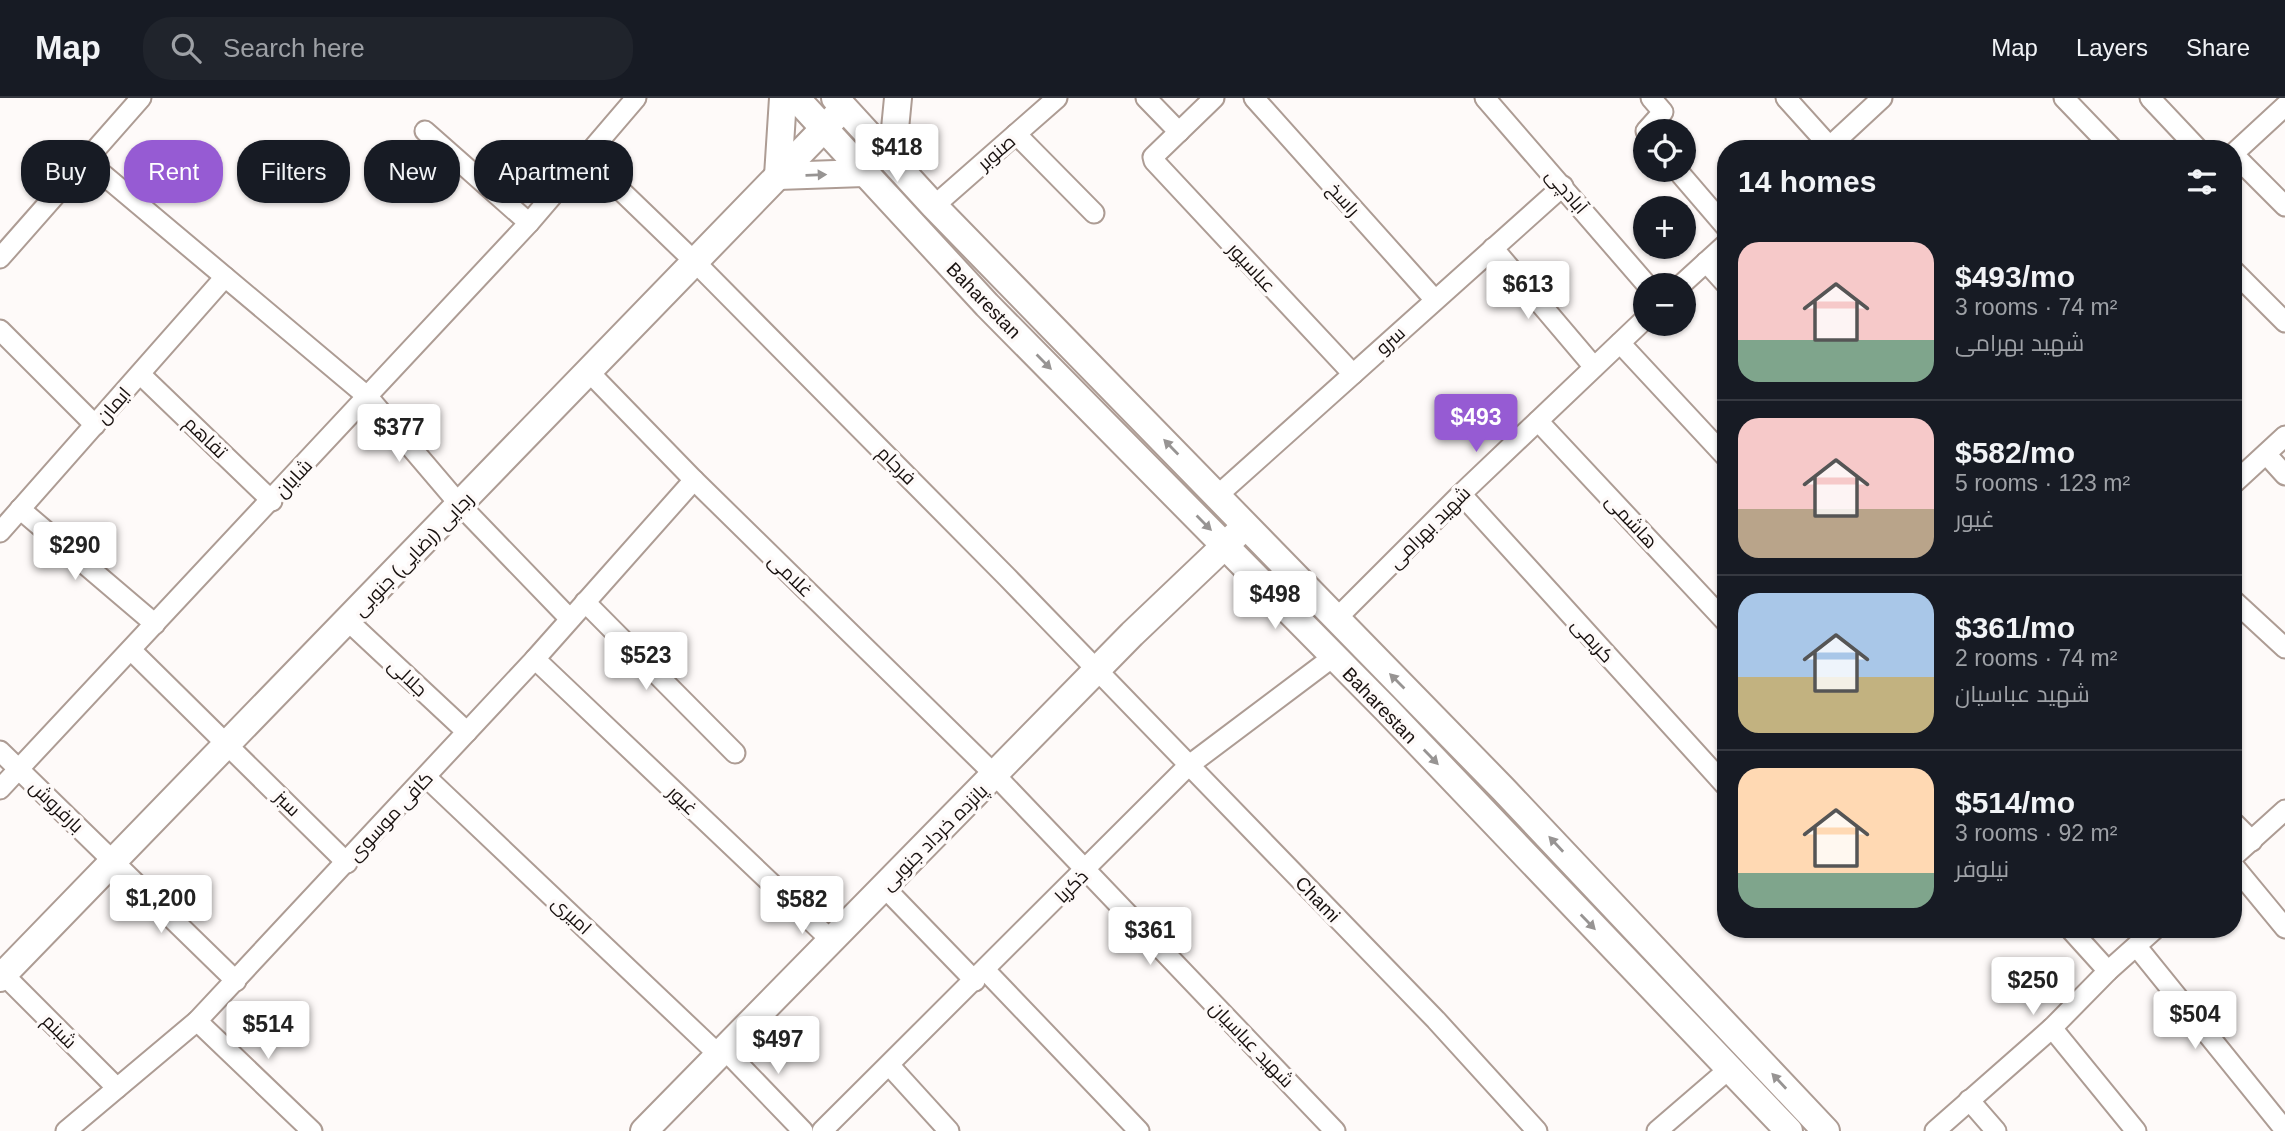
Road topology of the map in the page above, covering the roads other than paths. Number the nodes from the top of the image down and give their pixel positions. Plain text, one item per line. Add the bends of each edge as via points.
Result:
1 (141, 98) edge
2 (636, 98) edge
3 (783, 98) edge
4 (796, 98) edge
5 (898, 98) edge
6 (1057, 98) edge
7 (1146, 98) edge
8 (1214, 98) edge
9 (1254, 98) edge
10 (1485, 98) edge
11 (1786, 98) edge
12 (1882, 98) edge
13 (2064, 98) edge
14 (2150, 98) edge
15 (845, 102) edge
16 (1664, 103) edge
17 (2285, 106) edge
18 (1654, 119) edge
19 (823, 129) junction
20 (425, 131) dead end
21 (1179, 132) junction
22 (1016, 134) junction
23 (105, 140) edge
24 (598, 140) edge
25 (1823, 140) edge
26 (1838, 140) edge
27 (2104, 140) edge
28 (2190, 140) edge
29 (2242, 146) edge
30 (892, 160) junction
31 (2242, 163) edge
32 (864, 173) junction
33 (778, 176) junction
34 (110, 180) edge
35 (1687, 182) edge
36 (1563, 186) junction
37 (633, 202) edge
38 (931, 202) junction
39 (49, 203) edge
40 (545, 203) edge
41 (2285, 206) edge
42 (1094, 213) dead end
43 (905, 217) junction
44 (1717, 217) edge
45 (529, 223) junction
46 (1493, 248) junction
47 (1717, 252) edge
48 (0, 258) edge
49 (695, 261) junction
50 (1706, 262) junction
51 (1637, 273) edge
52 (1694, 273) edge
53 (1717, 274) edge
54 (225, 277) junction
55 (2242, 280) edge
56 (1435, 300) junction
57 (2285, 321) edge
58 (0, 330) edge
59 (1633, 331) edge
60 (1620, 343) junction
61 (1594, 367) junction
62 (589, 372) junction
63 (140, 374) junction
64 (1353, 374) junction
65 (369, 397) junction
66 (1538, 421) junction
67 (95, 425) junction
68 (2285, 436) edge
69 (1717, 447) edge
70 (2266, 454) junction
71 (2285, 475) edge
72 (2242, 476) edge
73 (694, 480) junction
74 (1461, 494) junction
75 (1218, 495) junction
76 (272, 501) junction
77 (460, 505) junction
78 (20, 509) junction
79 (1246, 525) junction
80 (0, 532) edge
81 (1226, 545) junction
82 (585, 602) junction
83 (2242, 608) edge
84 (1717, 612) edge
85 (570, 619) junction
86 (1336, 619) junction
87 (348, 621) junction
88 (155, 624) junction
89 (2285, 648) edge
90 (131, 650) junction
91 (1334, 657) junction
92 (535, 659) junction
93 (1096, 671) junction
94 (467, 732) junction
95 (229, 744) junction
96 (0, 751) edge
97 (735, 753) dead end
98 (1188, 766) junction
99 (19, 769) junction
100 (995, 775) junction
101 (1717, 776) edge
102 (426, 777) junction
103 (0, 789) edge
104 (2283, 816) edge
105 (2242, 831) edge
106 (2252, 841) junction
107 (2242, 849) edge
108 (115, 861) junction
109 (347, 863) junction
110 (1087, 870) junction
111 (2242, 876) edge
112 (884, 887) junction
113 (2285, 929) edge
114 (2078, 938) edge
115 (2146, 938) edge
116 (831, 940) junction
117 (2137, 947) junction
118 (2108, 971) junction
119 (1, 975) edge
120 (980, 976) junction
121 (236, 981) junction
122 (197, 1021) junction
123 (2052, 1028) junction
124 (721, 1051) junction
125 (889, 1065) junction
126 (1729, 1069) junction
127 (117, 1088) junction
128 (1969, 1100) junction
129 (79, 1127) edge
130 (1129, 1128) edge
131 (2285, 1130) edge
132 (312, 1131) edge
133 (644, 1131) edge
134 (803, 1131) edge
135 (822, 1131) edge
136 (949, 1131) edge
137 (1335, 1131) edge
138 (1537, 1131) edge
139 (1657, 1131) edge
140 (1789, 1131) edge
141 (1826, 1131) edge
142 (1935, 1131) edge
143 (1996, 1131) edge
144 (2136, 1131) edge

1 - 23 street
2 - 24 street, شایان
3 - 33 main road
4 - 19 main road, Baharestan
5 - 30 main road
6 - 22 street, صنوبر
7 - 21 street
8 - 21 street
9 - 56 street, راسخ
10 - 36 street, آبادچی
11 - 25 street
12 - 26 street
13 - 27 street
14 - 28 street
15 - 19 main road, رجایی (رضایی) جنوبی
15 - 30 main road, Baharestan
16 - 18 street
17 - 29 street
19 - 32 main road, Baharestan
19 - 33 main road, رجایی (رضایی) جنوبی
20 - 45 street
21 - 64 street, عباسپور via 1153,157
22 - 38 street, صنوبر
22 - 42 street
30 - 38 main road, Baharestan
31 - 41 street
33 -> 32 main road
32 - 43 main road, Baharestan
33 - 49 main road, رجایی (رضایی) جنوبی
34 - 54 street
35 - 44 street
36 - 46 street, سرو
36 - 51 street, آبادچی
37 - 49 street, فرجام
38 - 43 main road via 912,202
75 -> 38 main road, Baharestan
39 - 48 street
40 - 45 street, شایان
43 -> 81 main road, Baharestan
45 - 65 street, شایان
46 - 56 street, سرو
46 - 61 street
47 - 50 street
49 - 62 main road, رجایی (رضایی) جنوبی
49 - 93 street, فرجام
50 - 52 street
50 - 53 street
54 - 63 street, ایمان
54 - 65 street
55 - 57 street
56 - 64 street, سرو
58 - 67 street
59 - 60 street, شهید بهرامی
60 - 61 street, شهید بهرامی
60 - 69 street
61 - 66 street, شهید بهرامی
62 - 73 street, غلامی
62 - 77 main road, رجایی (رضایی) جنوبی
63 - 67 street, ایمان
63 - 76 street, تفاهم
64 - 75 street, سرو
65 - 76 street, شایان
65 - 77 street
66 - 74 street, شهید بهرامی
66 - 84 street, هاشمی
67 - 78 street, ایمان
68 - 70 street
70 - 71 street
70 - 72 street
73 - 82 street, کافی موسوی
73 - 100 street, غلامی
74 - 86 street, شهید بهرامی
74 - 101 street, کریمی
75 - 79 main road, Baharestan
76 - 88 street, شایان
77 - 85 street
77 - 87 main road, رجایی (رضایی) جنوبی
78 - 80 street, ایمان
78 - 88 street
79 - 81 main road, پانزده خرداد جنوبی
79 - 86 main road, Baharestan
81 - 91 main road, Baharestan
81 - 93 main road, پانزده خرداد جنوبی
82 - 85 street, کافی موسوی
82 - 97 street
83 - 89 street
85 - 92 street, کافی موسوی
141 -> 86 main road, Baharestan
87 - 94 street, جلالی
87 - 95 main road, رجایی (رضایی) جنوبی
88 - 90 street, شایان
90 - 95 street, سبز
90 - 99 street, شایان
91 - 98 street, ذکریا
91 -> 126 main road, Baharestan
92 - 94 street, کافی موسوی
92 - 116 street, غیور
93 - 98 street, Chami
93 - 100 main road, پانزده خرداد جنوبی
94 - 102 street, کافی موسوی
95 - 108 main road, رجایی (رضایی) جنوبی
95 - 109 street, سبز
96 - 99 street, بارفروش
98 - 110 street, ذکریا
98 - 138 street, Chami via 1436,1020
99 - 103 street, شایان
99 - 108 street, بارفروش
100 - 110 street, شهید عباسیان
100 - 112 main road, پانزده خرداد جنوبی
102 - 109 street, کافی موسوی
102 - 124 street, امیری
104 - 106 street
105 - 106 street
106 - 107 street
108 - 119 main road, رجایی (رضایی) جنوبی
108 - 121 street, بارفروش
109 - 121 street, کافی موسوی
110 - 120 street, ذکریا
110 - 137 street, شهید عباسیان
111 - 113 street
112 - 116 main road, پانزده خرداد جنوبی
112 - 120 street
114 - 118 street
115 - 117 street
116 - 124 main road, پانزده خرداد جنوبی
117 - 118 street
117 - 131 street
118 - 123 street
119 - 127 street, شبنم
120 - 125 street, ذکریا
120 - 130 street
121 - 122 street, کافی موسوی
122 - 127 street, کافی موسوی
122 - 132 street
123 - 128 street
123 - 144 street
124 - 133 main road, پانزده خرداد جنوبی
124 - 134 street, امیری
125 - 135 street, ذکریا
125 - 136 street
126 - 139 street
126 - 140 main road, Baharestan
127 - 129 street, کافی موسوی
128 - 142 street
128 - 143 street

